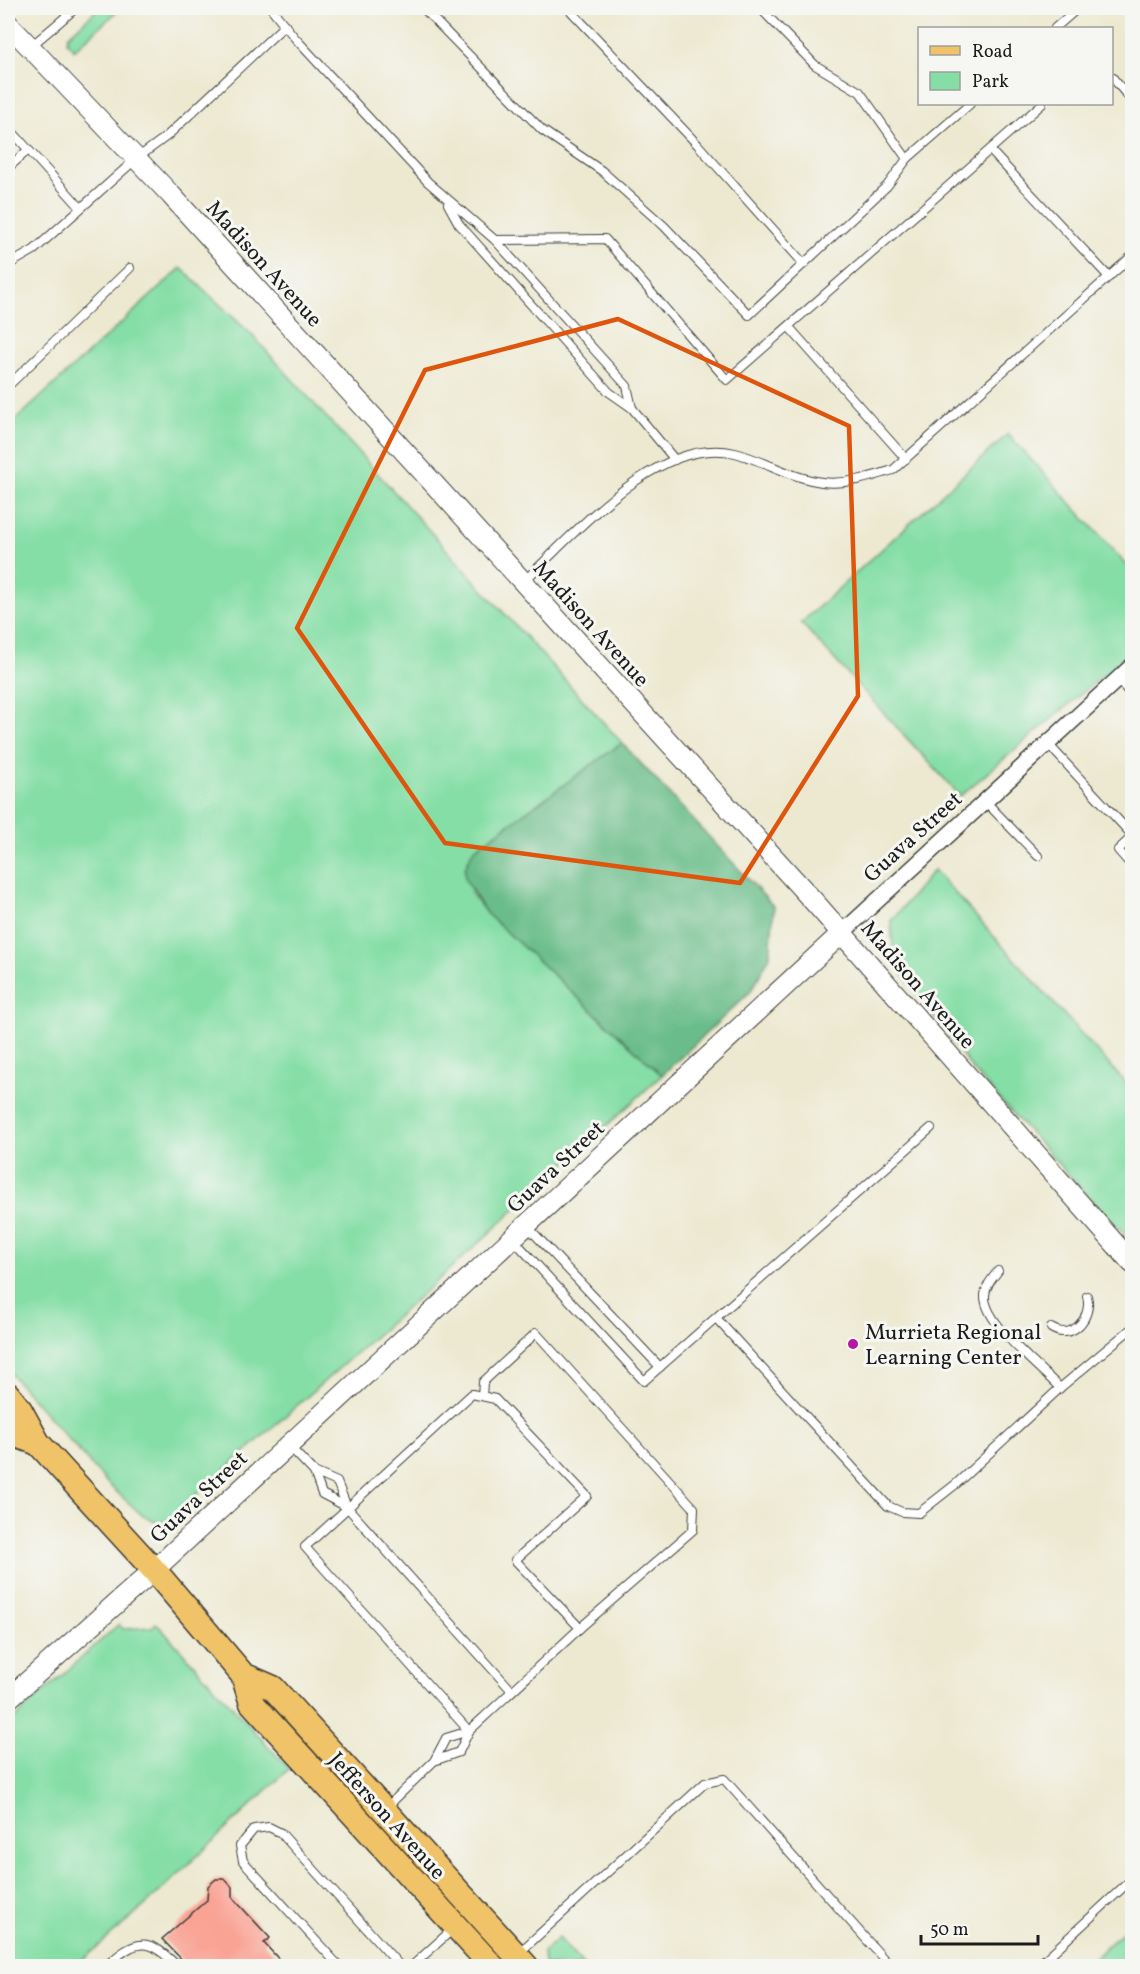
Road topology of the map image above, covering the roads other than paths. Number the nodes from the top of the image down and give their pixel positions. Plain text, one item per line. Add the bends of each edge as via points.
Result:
1 (76, 8) edge
2 (271, 8) edge
3 (423, 8) edge
4 (568, 8) edge
5 (760, 8) edge
6 (1078, 8) edge
7 (8, 24) edge
8 (285, 25) junction
9 (1056, 27) edge
10 (29, 48) junction
11 (1113, 78) edge
12 (1132, 101) edge
13 (969, 105) edge
14 (1041, 105) edge
15 (8, 128) edge
16 (28, 150) junction
17 (990, 150) junction
18 (136, 159) junction
19 (907, 159) junction
20 (8, 168) edge
21 (446, 200) junction
22 (80, 207) junction
23 (495, 240) junction
24 (1132, 256) edge
25 (8, 264) edge
26 (804, 264) junction
27 (130, 268) dead end
28 (1109, 277) junction
29 (789, 327) junction
30 (8, 386) edge
31 (632, 408) junction
32 (906, 459) junction
33 (675, 460) junction
34 (523, 582) junction
35 (1132, 666) edge
36 (1118, 680) junction
37 (1132, 696) edge
38 (1048, 744) junction
39 (985, 801) junction
40 (1132, 836) edge
41 (1038, 856) dead end
42 (1132, 866) edge
43 (842, 933) junction
44 (931, 1128) dead end
45 (519, 1231) junction
46 (1132, 1263) edge
47 (998, 1271) dead end
48 (1087, 1296) dead end
49 (716, 1318) junction
50 (1051, 1328) dead end
51 (1132, 1328) edge
52 (660, 1368) junction
53 (1060, 1388) junction
54 (8, 1395) edge
55 (482, 1396) junction
56 (8, 1432) edge
57 (38, 1443) junction
58 (288, 1445) junction
59 (314, 1472) junction
60 (347, 1507) junction
61 (154, 1569) junction
62 (580, 1628) junction
63 (243, 1675) junction
64 (512, 1691) junction
65 (8, 1699) edge
66 (469, 1731) junction
67 (434, 1761) junction
68 (384, 1810) junction
69 (1132, 1879) edge
70 (456, 1927) junction
71 (521, 1961) edge
72 (106, 1966) edge
73 (177, 1966) edge
74 (339, 1966) edge
75 (400, 1966) edge
76 (412, 1966) edge
77 (492, 1966) edge
78 (890, 1966) edge
79 (1038, 1966) edge

1 - 10 lane
2 - 8 lane
3 - 26 lane via 542,130 611,179 664,226 749,315
4 - 26 lane
5 - 19 lane via 815,65 860,93
6 - 9 lane
7 - 10 street, Madison Avenue
8 - 18 lane via 210,99
8 - 21 lane
10 - 18 street, Madison Avenue
11 - 12 lane
13 - 19 lane
14 - 17 lane
15 - 16 lane
16 - 20 lane
16 - 22 lane
17 - 28 lane
17 - 29 lane
18 - 22 lane
18 - 34 street, Madison Avenue
19 - 26 lane via 887,186
21 - 23 lane
21 - 31 lane via 459,224 609,392
22 - 25 lane via 34,250
23 - 29 lane via 605,239 727,380
23 - 31 lane via 627,386
24 - 28 lane
27 - 30 lane
28 - 32 lane
29 - 32 lane
31 - 33 lane
32 - 33 lane via 893,470 861,480 821,482 732,452 695,452
33 - 34 lane via 641,475
34 - 43 street, Madison Avenue
35 - 36 street, Guava Street
36 - 37 lane
36 - 38 street, Guava Street
38 - 39 street, Guava Street
38 - 40 lane
39 - 41 lane
39 - 43 street, Guava Street
40 - 42 lane via 1118,850
43 - 45 street, Guava Street
43 - 46 street, Madison Avenue
44 - 49 lane
45 - 52 lane
45 - 52 lane via 644,1382
45 - 58 street, Guava Street
47 - 53 lane via 987,1284 987,1311 995,1324
48 - 50 lane via 1090,1307 1077,1326 1066,1333
49 - 52 lane
49 - 53 lane via 888,1506 902,1512 919,1513 956,1484
51 - 53 lane
54 - 57 main road, Jefferson Avenue
55 - 60 lane via 472,1394
55 - 62 lane via 495,1399 587,1496 515,1560
55 - 62 lane via 483,1382 536,1334 694,1508 693,1530
56 - 57 main road, Jefferson Avenue
57 - 61 main road, Jefferson Avenue
58 - 59 lane
58 - 61 street, Guava Street
59 - 60 lane via 322,1494
59 - 60 lane via 337,1482
60 - 64 lane
60 - 66 lane via 304,1547
61 - 63 main road, Jefferson Avenue
61 - 65 street, Guava Street
62 - 64 lane
63 - 68 main road, Jefferson Avenue via 273,1688
63 - 70 main road, Jefferson Avenue via 252,1703
64 - 66 lane
66 - 67 lane via 459,1752
66 - 67 lane via 446,1738
67 - 68 lane
68 - 71 main road, Jefferson Avenue
69 - 79 lane
70 - 76 lane
70 - 77 main road, Jefferson Avenue
71 - 78 lane via 705,1783 724,1779
72 - 73 lane via 124,1950 140,1944 155,1946
74 - 75 lane via 243,1861 240,1846 249,1832 261,1827 281,1833

